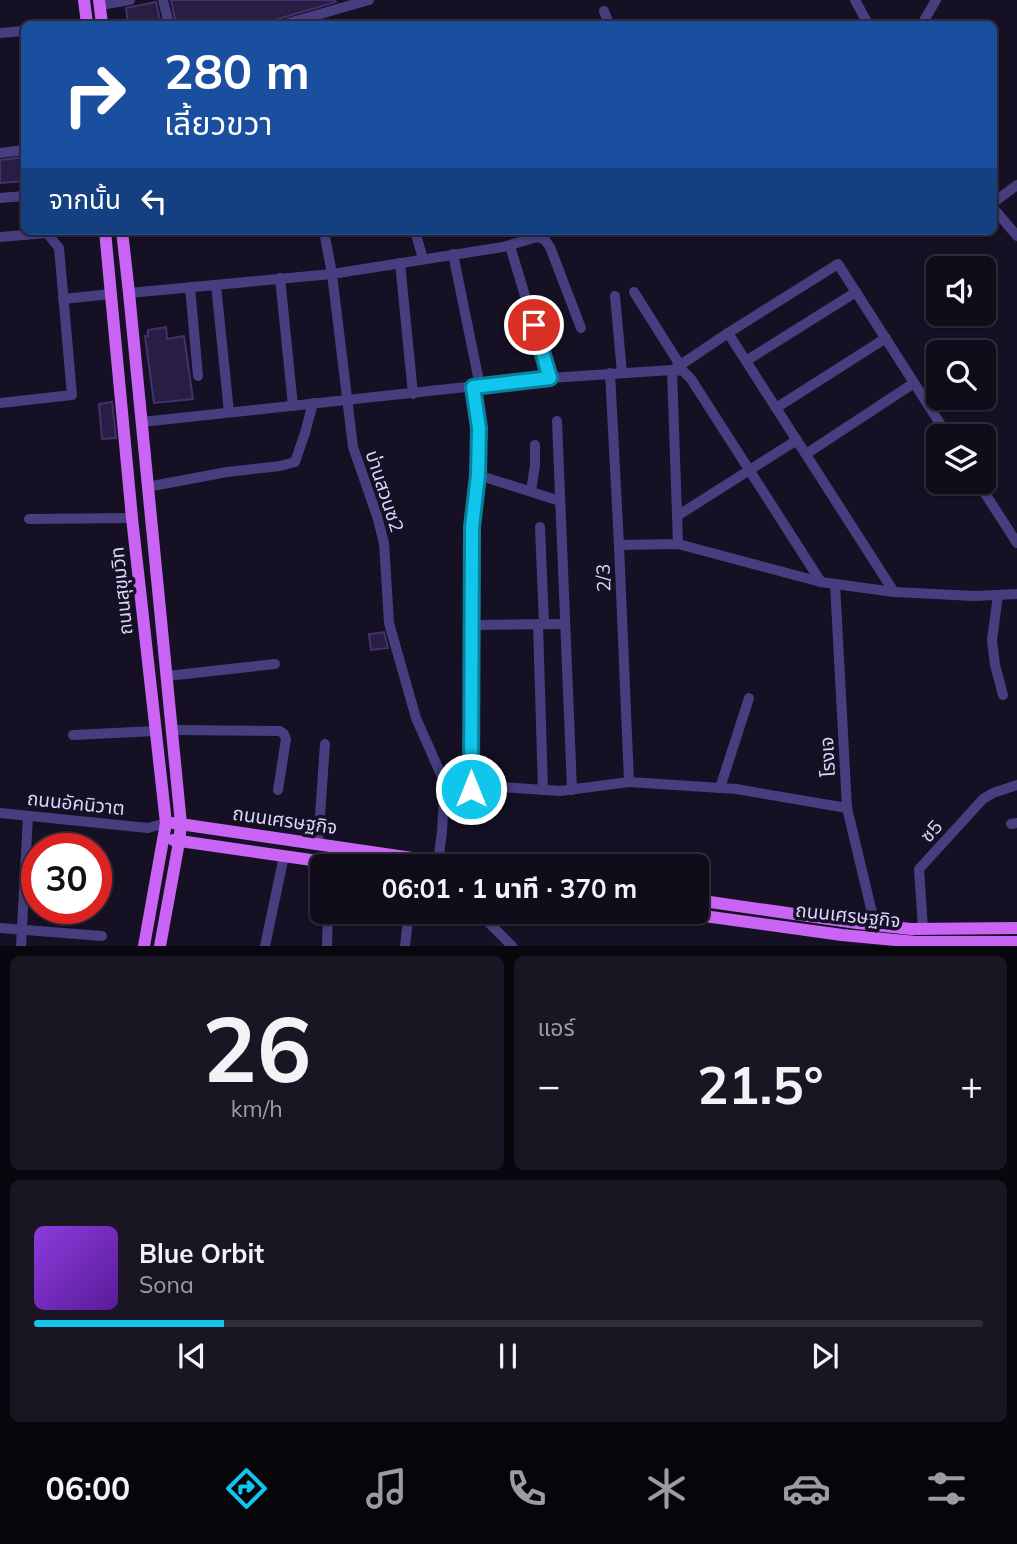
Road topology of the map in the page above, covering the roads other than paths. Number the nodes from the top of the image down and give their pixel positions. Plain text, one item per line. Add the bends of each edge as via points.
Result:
1 (84, 0) edge
2 (130, 0) edge
3 (163, 0) edge
4 (369, 0) edge
5 (855, 0) edge
6 (936, 0) edge
7 (99, 2) edge
8 (352, 2) edge
9 (604, 11) dead end
10 (87, 21) edge
11 (102, 21) edge
12 (168, 21) edge
13 (294, 21) edge
14 (608, 21) edge
15 (867, 21) edge
16 (924, 21) edge
17 (21, 30) edge
18 (0, 33) edge
19 (21, 150) edge
20 (0, 153) edge
21 (1017, 185) edge
22 (21, 195) edge
23 (0, 198) edge
24 (997, 200) edge
25 (997, 213) edge
26 (24, 235) edge
27 (49, 235) edge
28 (105, 235) edge
29 (122, 235) edge
30 (325, 235) edge
31 (416, 235) edge
32 (1017, 236) edge
33 (0, 237) edge
34 (510, 246) junction
35 (453, 254) junction
36 (423, 259) junction
37 (400, 263) junction
38 (332, 274) junction
39 (280, 278) junction
40 (216, 285) junction
41 (190, 287) junction
42 (634, 292) dead end
43 (856, 292) junction
44 (129, 293) junction
45 (111, 294) junction
46 (615, 296) dead end
47 (64, 299) junction
48 (581, 328) dead end
49 (727, 333) junction
50 (886, 338) junction
51 (746, 361) junction
52 (676, 368) junction
53 (610, 373) junction
54 (622, 373) junction
55 (198, 376) dead end
56 (550, 378) junction
57 (914, 383) junction
58 (476, 387) junction
59 (414, 394) junction
60 (347, 401) junction
61 (0, 403) edge
62 (313, 403) junction
63 (293, 406) junction
64 (776, 408) junction
65 (229, 412) junction
66 (557, 421) dead end
67 (142, 422) junction
68 (940, 424) edge
69 (797, 440) junction
70 (535, 445) dead end
71 (806, 454) junction
72 (750, 471) junction
73 (478, 475) junction
74 (147, 486) junction
75 (530, 491) junction
76 (985, 494) edge
77 (560, 501) junction
78 (677, 516) junction
79 (132, 518) junction
80 (29, 519) dead end
81 (540, 527) dead end
82 (1017, 543) edge
83 (678, 544) junction
84 (619, 545) junction
85 (821, 582) junction
86 (835, 584) junction
87 (894, 592) junction
88 (1017, 594) edge
89 (998, 595) junction
90 (541, 624) junction
91 (565, 624) junction
92 (472, 625) junction
93 (275, 664) dead end
94 (167, 676) junction
95 (1003, 695) dead end
96 (749, 698) dead end
97 (172, 730) junction
98 (155, 731) junction
99 (73, 734) dead end
100 (325, 744) dead end
101 (629, 782) junction
102 (1017, 785) edge
103 (720, 788) junction
104 (471, 789) junction
105 (278, 790) dead end
106 (544, 790) junction
107 (572, 790) junction
108 (444, 796) junction
109 (847, 808) junction
110 (0, 813) edge
111 (28, 816) junction
112 (166, 822) junction
113 (181, 824) junction
114 (148, 828) junction
115 (164, 838) junction
116 (179, 842) junction
117 (318, 844) junction
118 (385, 854) edge
119 (439, 854) edge
120 (284, 856) junction
121 (310, 861) edge
122 (709, 902) edge
123 (709, 917) edge
124 (328, 924) edge
125 (408, 924) edge
126 (490, 924) edge
127 (876, 925) junction
128 (0, 928) edge
129 (923, 928) junction
130 (1017, 928) edge
131 (22, 929) junction
132 (102, 936) dead end
133 (1017, 942) edge
134 (939, 944) edge
135 (21, 946) edge
136 (144, 946) edge
137 (159, 946) edge
138 (265, 946) edge
139 (327, 946) edge
140 (405, 946) edge
141 (512, 946) edge

1 - 10 main road
2 - 7 street
3 - 12 street
4 - 8 street
5 - 15 street
6 - 16 street
7 - 11 main road
8 - 13 street
9 - 14 street
17 - 18 street
19 - 20 street
21 - 24 street
22 - 23 street
25 - 32 street
26 - 33 street
27 - 47 street via 59,248
28 - 45 main road, ถนนสุขุมวิท
29 - 44 main road, ถนนสุขุมวิท
30 - 38 street, บ่านสวนซ2
31 - 36 street
34 - 35 street
34 - 48 street via 537,237 545,239
34 - 56 street
35 - 36 street
35 - 58 street
36 - 37 street
37 - 38 street
37 - 59 street
38 - 39 street
38 - 60 street, บ่านสวนซ2
39 - 40 street
39 - 63 street
40 - 41 street
40 - 65 street
41 - 44 street
41 - 55 street
42 - 52 street
43 - 49 street via 838,264
43 - 50 street
43 - 51 street
44 - 67 main road, ถนนสุขุมวิท
45 - 47 street
45 - 79 main road, ถนนสุขุมวิท
46 - 54 street
47 - 61 street via 72,395
49 - 51 street
49 - 52 street
50 - 57 street
50 - 64 street
51 - 64 street
52 - 54 street
52 - 72 street via 691,379
52 - 78 street
53 - 54 street
53 - 56 street
53 - 84 street, 2/3
56 - 58 street
57 - 68 street
57 - 71 street
58 - 59 street
58 - 73 street
59 - 60 street
60 - 62 street
60 - 108 street, บ่านสวนซ2 via 353,447 384,543 390,623 416,718 443,779
62 - 63 street
62 - 74 street via 295,462
63 - 65 street
64 - 69 street
65 - 67 street
66 - 77 street
67 - 74 main road, ถนนสุขุมวิท
69 - 71 street
69 - 72 street
70 - 75 street
71 - 87 street
72 - 78 street
72 - 85 street
73 - 75 street
73 - 92 street via 472,527
74 - 94 main road, ถนนสุขุมวิท
75 - 77 street
76 - 82 street
77 - 91 street
78 - 83 street
79 - 80 street
79 - 98 main road, ถนนสุขุมวิท
81 - 90 street
83 - 84 street
83 - 85 street
84 - 101 street, 2/3
85 - 86 street
86 - 87 street
86 - 109 street, โรงเจ
87 - 89 street
88 - 89 street
89 - 95 street via 992,640
90 - 91 street
90 - 92 street
90 - 106 street
91 - 107 street
92 - 104 street
93 - 94 street
94 - 97 main road, ถนนสุขุมวิท
96 - 103 street
97 - 105 street via 280,731 286,738
97 - 113 main road, ถนนสุขุมวิท
98 - 99 street
98 - 112 main road, ถนนสุขุมวิท
100 - 117 street
101 - 103 street
101 - 107 street
102 - 129 street, ซ5 via 984,799 919,869
103 - 109 street
104 - 106 street
104 - 108 street
106 - 107 street
108 - 119 street, บ่านสวนซ2
109 - 127 street, โรงเจ
110 - 111 street, ถนนอัคนิวาต
111 - 114 street, ถนนอัคนิวาต
111 - 131 street
112 - 113 main road, ถนนเศรษฐกิจ
112 - 114 street, ถนนอัคนิวาต
112 - 115 main road, ถนนสุขุมวิท
113 - 116 main road, ถนนสุขุมวิท
113 - 117 main road, ถนนเศรษฐกิจ
114 - 115 street, ถนนอัคนิวาต
115 - 116 main road, ถนนเศรษฐกิจ
115 - 136 main road, ถนนสุขุมวิท
116 - 120 main road, ถนนเศรษฐกิจ
116 - 137 main road, ถนนสุขุมวิท
117 - 118 main road, ถนนเศรษฐกิจ
120 - 121 main road, ถนนเศรษฐกิจ
120 - 138 street
122 - 127 main road, ถนนเศรษฐกิจ
123 - 134 main road, ถนนเศรษฐกิจ
124 - 139 street
125 - 140 street
126 - 141 street
127 - 129 main road, ถนนเศรษฐกิจ
128 - 131 street
129 - 130 main road, ถนนเศรษฐกิจ
131 - 132 street
131 - 135 street
133 - 134 main road, ถนนเศรษฐกิจ

